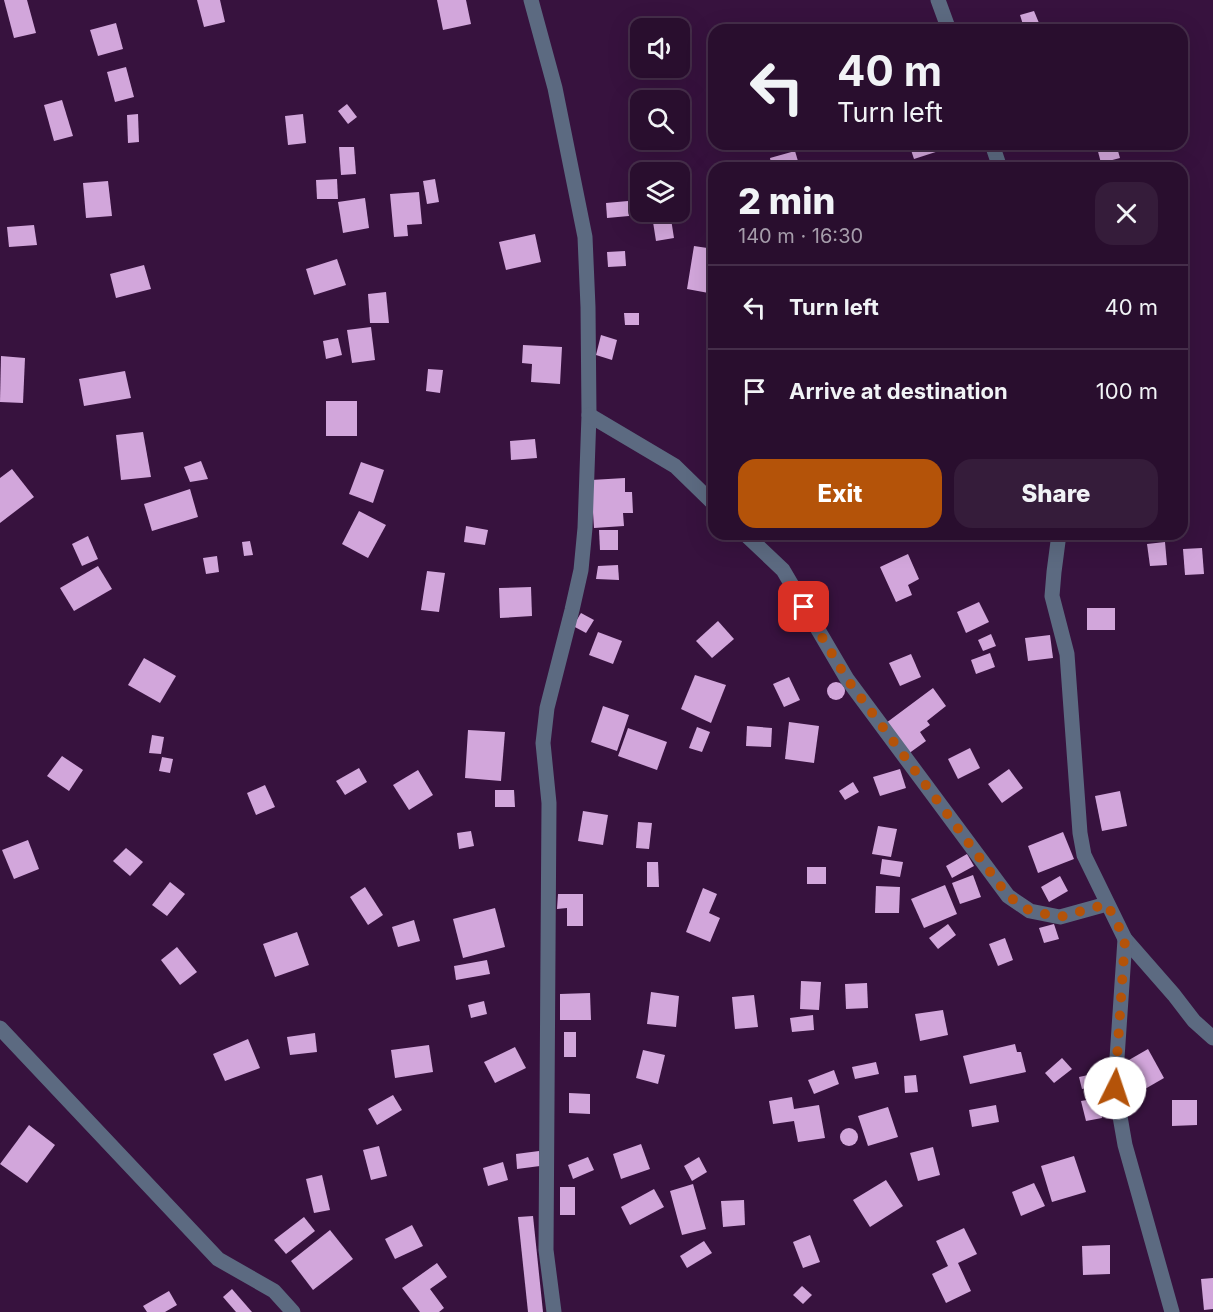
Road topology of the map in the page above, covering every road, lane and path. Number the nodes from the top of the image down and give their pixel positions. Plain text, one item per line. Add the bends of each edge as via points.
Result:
1 (531, 0) edge
2 (938, 0) edge
3 (947, 24) edge
4 (589, 415) junction
5 (708, 498) edge
6 (751, 540) edge
7 (1058, 540) edge
8 (1107, 904) junction
9 (1125, 939) junction
10 (0, 1028) edge
11 (1213, 1038) edge
12 (293, 1312) edge
13 (554, 1312) edge
14 (1172, 1312) edge

1 - 4 street via 555,88 585,237
2 - 3 street
4 - 5 street via 675,466
4 - 13 street via 581,570 547,708 543,742 549,803 546,1250
6 - 8 street via 783,570 847,679 1008,896 1030,911 1060,917
7 - 8 street via 1052,596 1067,654 1080,833 1084,855
8 - 9 street
9 - 11 street
9 - 14 street via 1115,1088 1125,1145
10 - 12 street via 218,1259 274,1292

